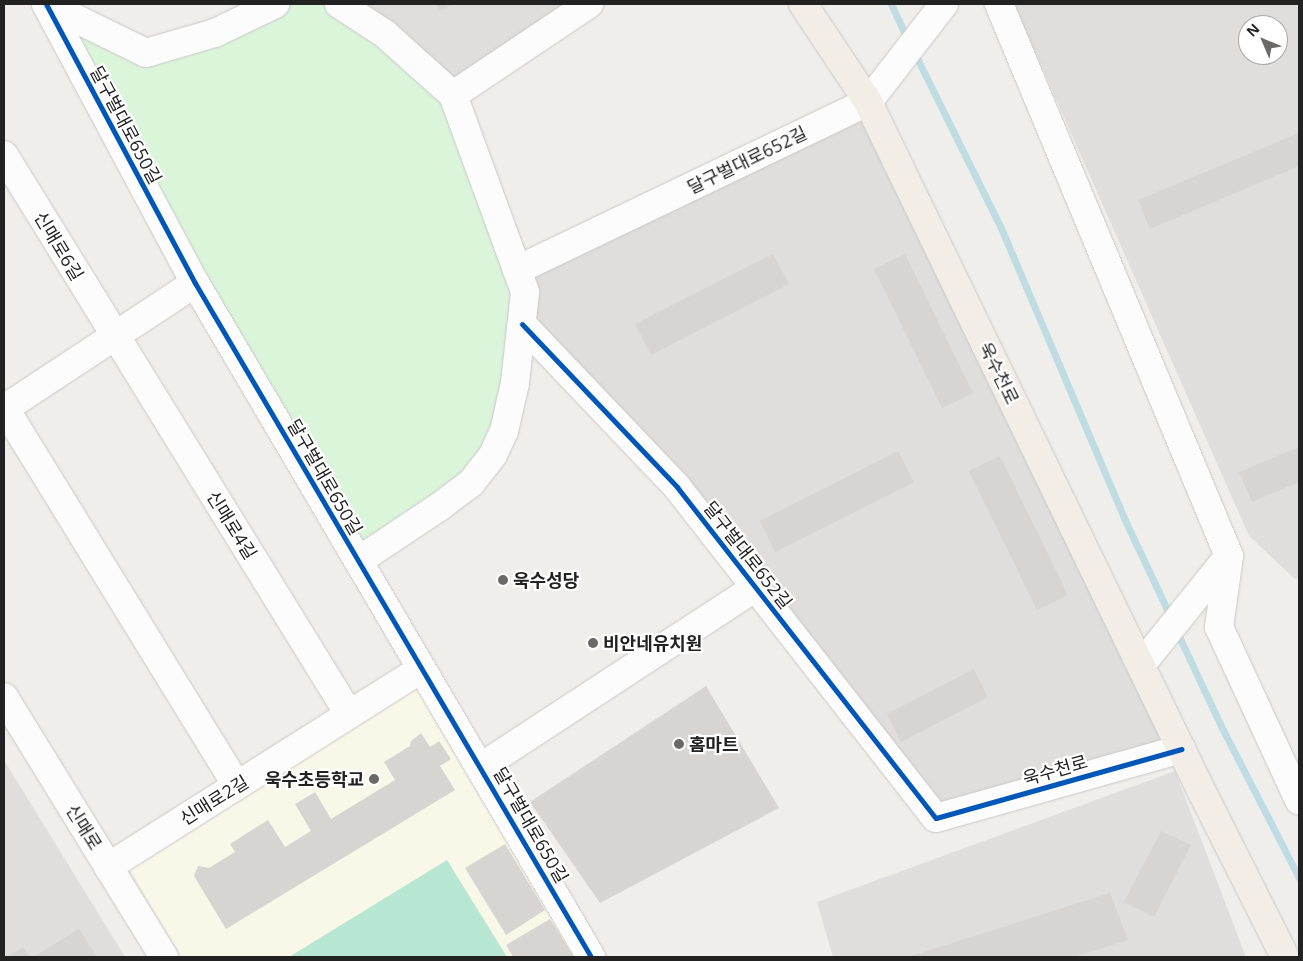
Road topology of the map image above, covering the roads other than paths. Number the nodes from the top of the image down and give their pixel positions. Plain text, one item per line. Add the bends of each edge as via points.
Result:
1 (46, 4) edge
2 (275, 4) edge
3 (339, 4) edge
4 (589, 4) edge
5 (803, 4) edge
6 (944, 4) edge
7 (1000, 4) edge
8 (453, 95) junction
9 (868, 102) junction
10 (4, 155) edge
11 (517, 270) junction
12 (195, 283) junction
13 (522, 324) junction
14 (114, 336) junction
15 (4, 408) edge
16 (1229, 556) junction
17 (358, 561) junction
18 (756, 586) junction
19 (1141, 665) junction
20 (421, 668) junction
21 (4, 697) edge
22 (349, 714) junction
23 (1182, 749) junction
24 (482, 768) junction
25 (237, 785) junction
26 (1299, 800) edge
27 (936, 818) joint
28 (108, 867) junction
29 (164, 957) edge
30 (592, 957) edge
31 (1286, 957) edge

1 - 2 street, 달구벌대로650길 via 146,53 215,34
1 - 12 street, 달구벌대로650길
3 - 8 street via 385,34
4 - 8 street
5 - 9 main road, 욱수천로
6 - 9 street
7 - 16 street
8 - 11 street
9 - 11 street, 달구벌대로652길
9 - 19 main road, 욱수천로
10 - 14 street, 신매로6길
11 - 13 street via 525,292
12 - 14 street
12 - 17 street, 달구벌대로650길
13 - 17 street via 515,383 504,431 493,455 471,483
13 - 18 street, 달구벌대로652길 via 677,487
14 - 15 street
14 - 22 street, 신매로4길
15 - 25 street
16 - 19 street
16 - 26 street via 1219,627
17 - 20 street, 달구벌대로650길
18 - 24 street
18 - 27 street, 달구벌대로652길
19 - 23 main road, 욱수천로
20 - 22 street, 신매로2길
20 - 24 street, 달구벌대로650길
21 - 28 street, 신매로
22 - 25 street, 신매로2길
23 - 27 street, 욱수천로
23 - 31 main road, 욱수천로
24 - 30 street, 달구벌대로650길
25 - 28 street, 신매로2길
28 - 29 street, 신매로

